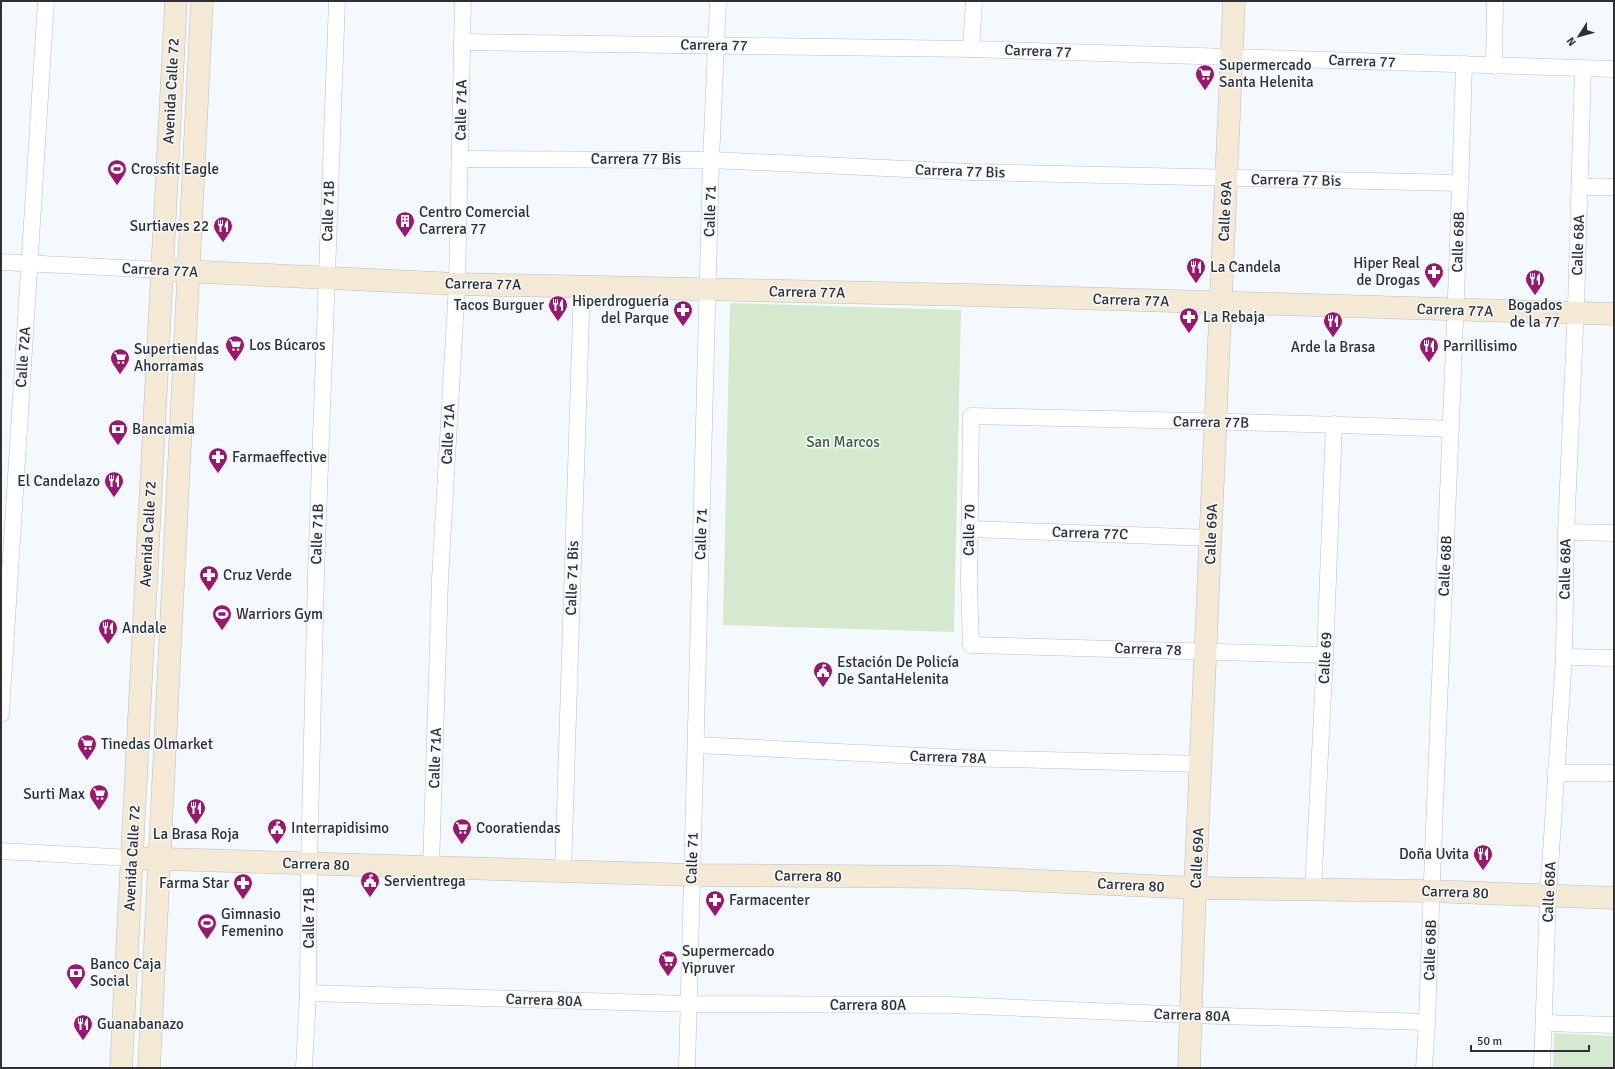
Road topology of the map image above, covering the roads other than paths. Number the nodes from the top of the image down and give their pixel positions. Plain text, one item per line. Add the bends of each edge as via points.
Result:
1 (46, 1) edge
2 (176, 1) edge
3 (202, 1) edge
4 (337, 1) edge
5 (463, 1) edge
6 (718, 1) edge
7 (974, 1) edge
8 (1234, 1) edge
9 (1495, 1) edge
10 (462, 42) junction
11 (717, 45) junction
12 (971, 49) junction
13 (1232, 57) junction
14 (1464, 64) junction
15 (1494, 66) junction
16 (1583, 69) junction
17 (1614, 70) edge
18 (460, 159) junction
19 (711, 160) junction
20 (1226, 179) junction
21 (1460, 183) junction
22 (1580, 187) junction
23 (1614, 187) edge
24 (1, 262) edge
25 (29, 264) junction
26 (162, 270) junction
27 (189, 272) junction
28 (326, 278) junction
29 (457, 284) junction
30 (582, 285) junction
31 (708, 290) junction
32 (1221, 302) junction
33 (1456, 310) junction
34 (1576, 313) junction
35 (1614, 314) edge
36 (971, 416) joint
37 (1216, 423) junction
38 (1334, 424) junction
39 (1451, 429) junction
40 (969, 529) junction
41 (1566, 532) junction
42 (1614, 533) edge
43 (1211, 538) junction
44 (971, 644) joint
45 (1206, 651) junction
46 (1325, 655) junction
47 (1564, 658) junction
48 (1614, 658) edge
49 (1, 714) edge
50 (696, 745) junction
51 (1201, 764) junction
52 (1555, 773) junction
53 (1614, 773) edge
54 (1, 851) edge
55 (132, 858) junction
56 (160, 859) junction
57 (309, 864) junction
58 (431, 867) junction
59 (563, 871) junction
60 (692, 875) junction
61 (1195, 888) junction
62 (1313, 891) junction
63 (1431, 891) junction
64 (1548, 897) junction
65 (1614, 898) edge
66 (308, 993) junction
67 (689, 1004) junction
68 (1191, 1015) junction
69 (1427, 1022) junction
70 (1544, 1023) junction
71 (1614, 1025) edge
72 (121, 1068) edge
73 (149, 1068) edge
74 (304, 1068) edge
75 (687, 1068) edge
76 (1189, 1068) edge
77 (1424, 1068) edge
78 (1542, 1068) edge

1 - 25 street, Calle 72A
2 - 26 main road, Avenida Calle 72
3 - 27 main road, Avenida Calle 72
4 - 28 street, Calle 71B
5 - 10 street, Calle 71A
6 - 11 street, Calle 71
7 - 12 street
8 - 13 main road, Calle 69A
9 - 15 street
10 - 11 street, Carrera 77
10 - 18 street, Calle 71A
11 - 12 street, Carrera 77
11 - 19 street, Calle 71
12 - 13 street, Carrera 77
13 - 14 street, Carrera 77
13 - 20 main road, Calle 69A
14 - 15 street, Carrera 77
14 - 21 street, Calle 68B
15 - 16 street, Carrera 77
16 - 17 street, Carrera 77
16 - 22 street, Calle 68A
18 - 19 street, Carrera 77 Bis
18 - 29 street, Calle 71A
19 - 20 street, Carrera 77 Bis via 970,172
19 - 31 street, Calle 71
20 - 21 street, Carrera 77 Bis
20 - 32 main road, Calle 69A
21 - 33 street, Calle 68B
22 - 23 street
22 - 34 street, Calle 68A
24 - 25 street, Carrera 77A
25 - 26 street, Carrera 77A
25 - 49 street, Calle 72A
26 - 27 main road, Carrera 77A
26 - 55 main road, Avenida Calle 72
27 - 28 main road, Carrera 77A
27 - 56 main road, Avenida Calle 72
28 - 29 main road, Carrera 77A
28 - 57 street, Calle 71B
29 - 30 main road, Carrera 77A
29 - 58 street, Calle 71A via 440,579
30 - 31 main road, Carrera 77A
30 - 59 street, Calle 71 Bis
31 - 32 main road, Carrera 77A
31 - 50 street, Calle 71
32 - 33 main road, Carrera 77A
32 - 37 main road, Calle 69A
33 - 34 main road, Carrera 77A
33 - 39 street, Calle 68B
34 - 35 main road, Carrera 77A
34 - 41 street, Calle 68A
36 - 37 street, Carrera 77B
36 - 40 street, Calle 70
37 - 38 street, Carrera 77B
37 - 43 main road, Calle 69A
38 - 39 street, Carrera 77B
38 - 46 street, Calle 69
39 - 63 street, Calle 68B
40 - 43 street, Carrera 77C
40 - 44 street, Calle 70
41 - 42 street
41 - 47 street, Calle 68A
43 - 45 main road, Calle 69A
44 - 45 street, Carrera 78
45 - 46 street, Carrera 78
45 - 51 main road, Calle 69A
46 - 62 street, Calle 69
47 - 48 street
47 - 52 street, Calle 68A
50 - 51 street, Carrera 78A via 962,758
50 - 60 street, Calle 71
51 - 61 main road, Calle 69A
52 - 53 street
52 - 64 street, Calle 68A
54 - 55 street, Carrera 80
55 - 56 main road, Carrera 80
55 - 72 main road, Avenida Calle 72
56 - 57 main road, Carrera 80
56 - 73 main road, Avenida Calle 72
57 - 58 main road, Carrera 80
57 - 66 street, Calle 71B
58 - 59 main road, Carrera 80
59 - 60 main road, Carrera 80
60 - 61 main road, Carrera 80 via 956,877
60 - 67 street, Calle 71
61 - 62 main road, Carrera 80
61 - 68 main road, Calle 69A
62 - 63 main road, Carrera 80
63 - 64 main road, Carrera 80
63 - 69 street, Calle 68B
64 - 65 main road, Carrera 80
64 - 70 street, Calle 68A
66 - 67 street, Carrera 80A
66 - 74 street, Calle 71B
67 - 68 street, Carrera 80A via 950,1006
67 - 75 street, Calle 71
68 - 69 street, Carrera 80A
68 - 76 main road, Calle 69A
69 - 77 street, Calle 68B
70 - 71 street
70 - 78 street, Calle 68A

